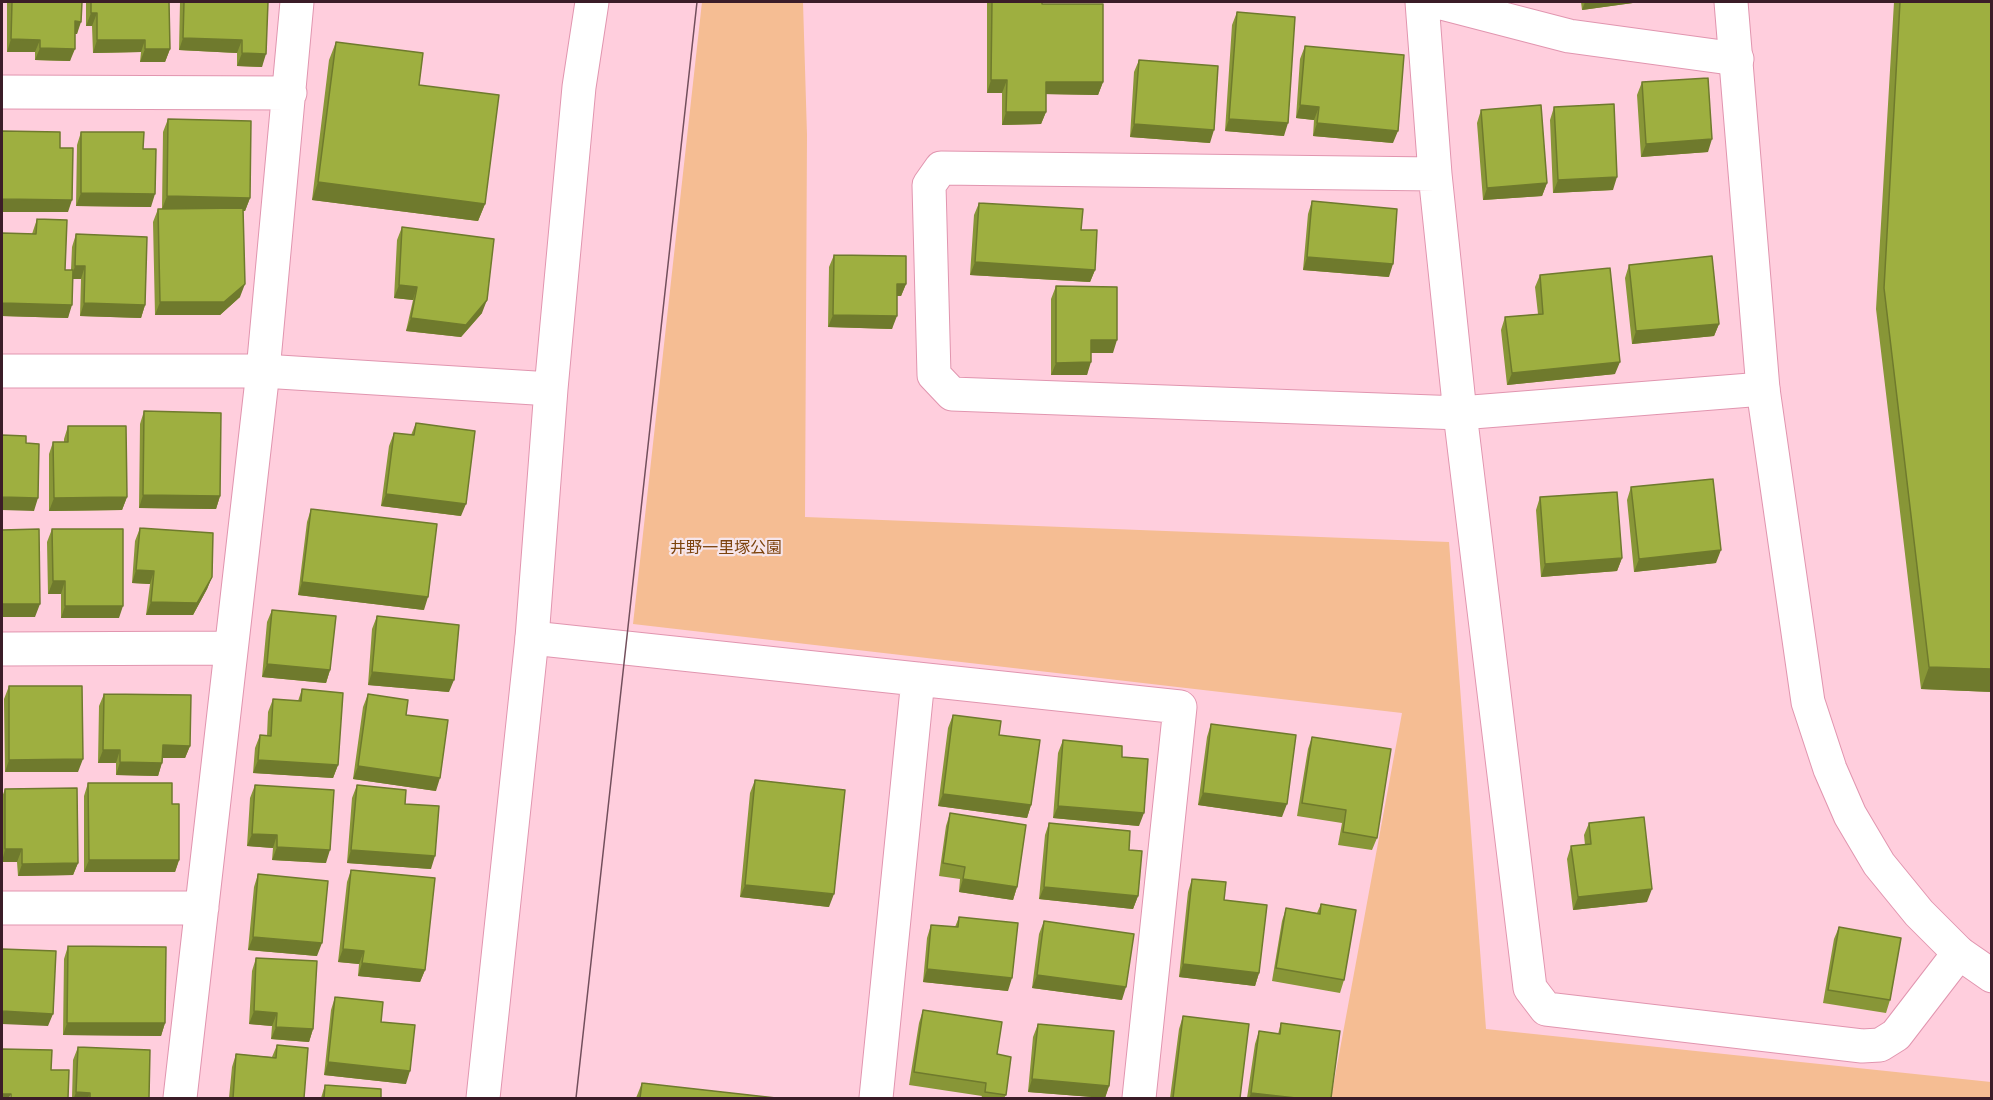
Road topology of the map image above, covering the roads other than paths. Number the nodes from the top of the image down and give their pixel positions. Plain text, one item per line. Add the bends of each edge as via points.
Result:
1 (297, 2) edge
2 (592, 2) edge
3 (1422, 2) edge
4 (1438, 2) edge
5 (1731, 2) edge
6 (1737, 58) junction
7 (2, 92) edge
8 (290, 93) junction
9 (1435, 174) junction
10 (2, 371) edge
11 (263, 371) junction
12 (1763, 389) junction
13 (552, 390) junction
14 (1460, 413) junction
15 (532, 638) junction
16 (231, 648) junction
17 (2, 649) edge
18 (918, 679) junction
19 (2, 908) edge
20 (202, 908) junction
21 (1959, 953) junction
22 (1992, 976) edge
23 (180, 1098) edge
24 (483, 1098) edge
25 (876, 1098) edge
26 (1139, 1098) edge

1 - 8 street
2 - 13 street via 579,87
3 - 9 street
4 - 6 street via 1569,36
5 - 6 street
6 - 12 street
7 - 8 street
8 - 11 street
9 - 14 street
9 - 14 street via 941,168 929,185 934,375 952,394
10 - 11 street
11 - 13 street
11 - 16 street
12 - 14 street
12 - 21 street via 1808,702 1830,769 1850,815 1880,864 1919,914
13 - 15 street
14 - 21 street via 1530,988 1546,1009 1880,1045 1896,1035
15 - 18 street
15 - 24 street
16 - 17 street
16 - 20 street
18 - 25 street
18 - 26 street via 1180,707
19 - 20 street
20 - 23 street
21 - 22 street

